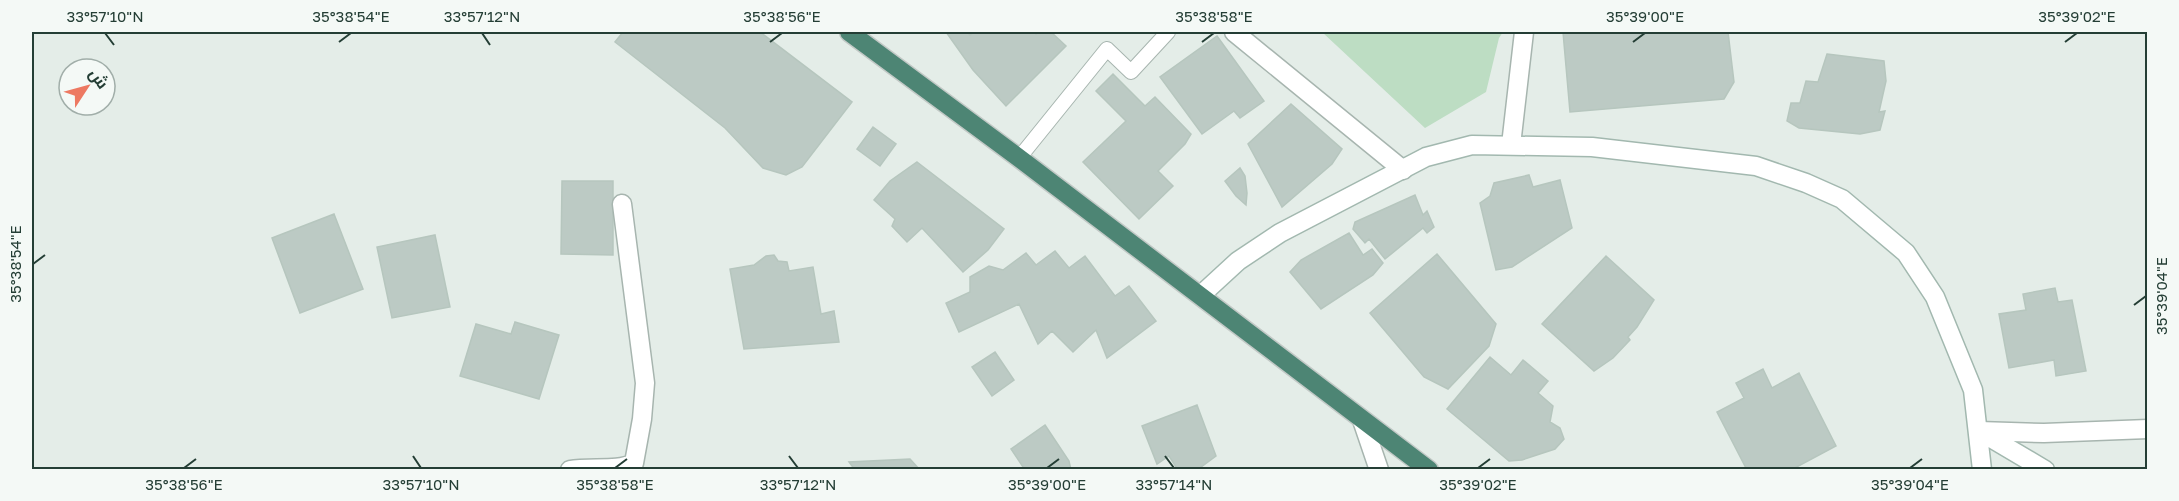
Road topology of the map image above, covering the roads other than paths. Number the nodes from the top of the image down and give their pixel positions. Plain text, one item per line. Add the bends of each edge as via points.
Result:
1 (849, 32) edge
2 (1168, 32) edge
3 (1234, 32) edge
4 (1524, 32) edge
5 (1511, 145) junction
6 (1019, 158) junction
7 (1402, 170) junction
8 (622, 204) dead end
9 (1201, 295) junction
10 (1362, 420) junction
11 (2148, 429) edge
12 (1979, 431) junction
13 (570, 470) edge
14 (1379, 470) edge
15 (1429, 470) edge
16 (1982, 470) edge
17 (2045, 470) edge

1 - 6 highway
2 - 6 lane via 1131,72 1107,50
3 - 7 main road
4 - 5 main road
5 - 7 main road via 1472,145 1426,157
5 - 12 main road via 1592,147 1756,166 1842,199 1906,253 1935,297 1972,390
6 - 9 highway
7 - 9 main road via 1281,233 1238,261
8 - 13 main road via 645,383 637,448 634,463 627,466
9 - 10 highway
10 - 14 main road
10 - 15 highway
11 - 12 main road
12 - 16 main road
12 - 17 main road

